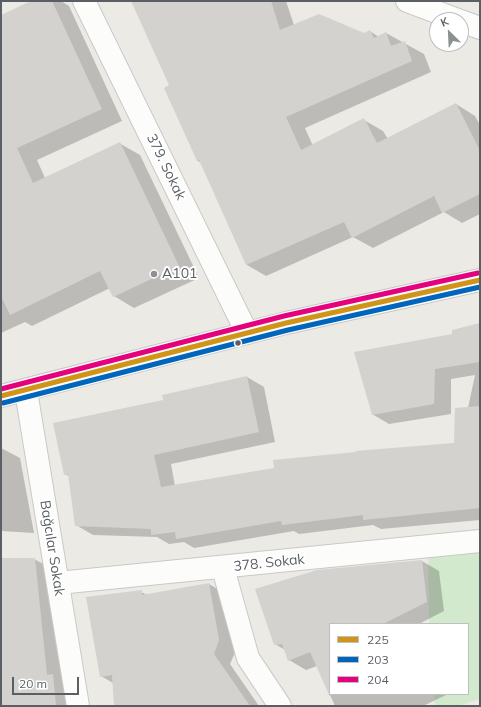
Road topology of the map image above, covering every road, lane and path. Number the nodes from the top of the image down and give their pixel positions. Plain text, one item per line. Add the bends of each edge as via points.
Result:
1 (84, 1) edge
2 (407, 1) edge
3 (438, 12) edge
4 (469, 24) edge
5 (480, 28) edge
6 (480, 280) edge
7 (247, 333) junction
8 (26, 391) junction
9 (1, 396) edge
10 (480, 541) edge
11 (224, 568) junction
12 (58, 584) junction
13 (78, 706) edge
14 (280, 706) edge

1 - 7 street, 379. Sokak
2 - 3 street
4 - 5 street
6 - 7 street
7 - 8 street
8 - 9 street
8 - 12 street, Bağcılar Sokak
10 - 11 street, 378. Sokak
11 - 12 street, 378. Sokak
11 - 14 street via 248,658
12 - 13 street, Bağcılar Sokak

